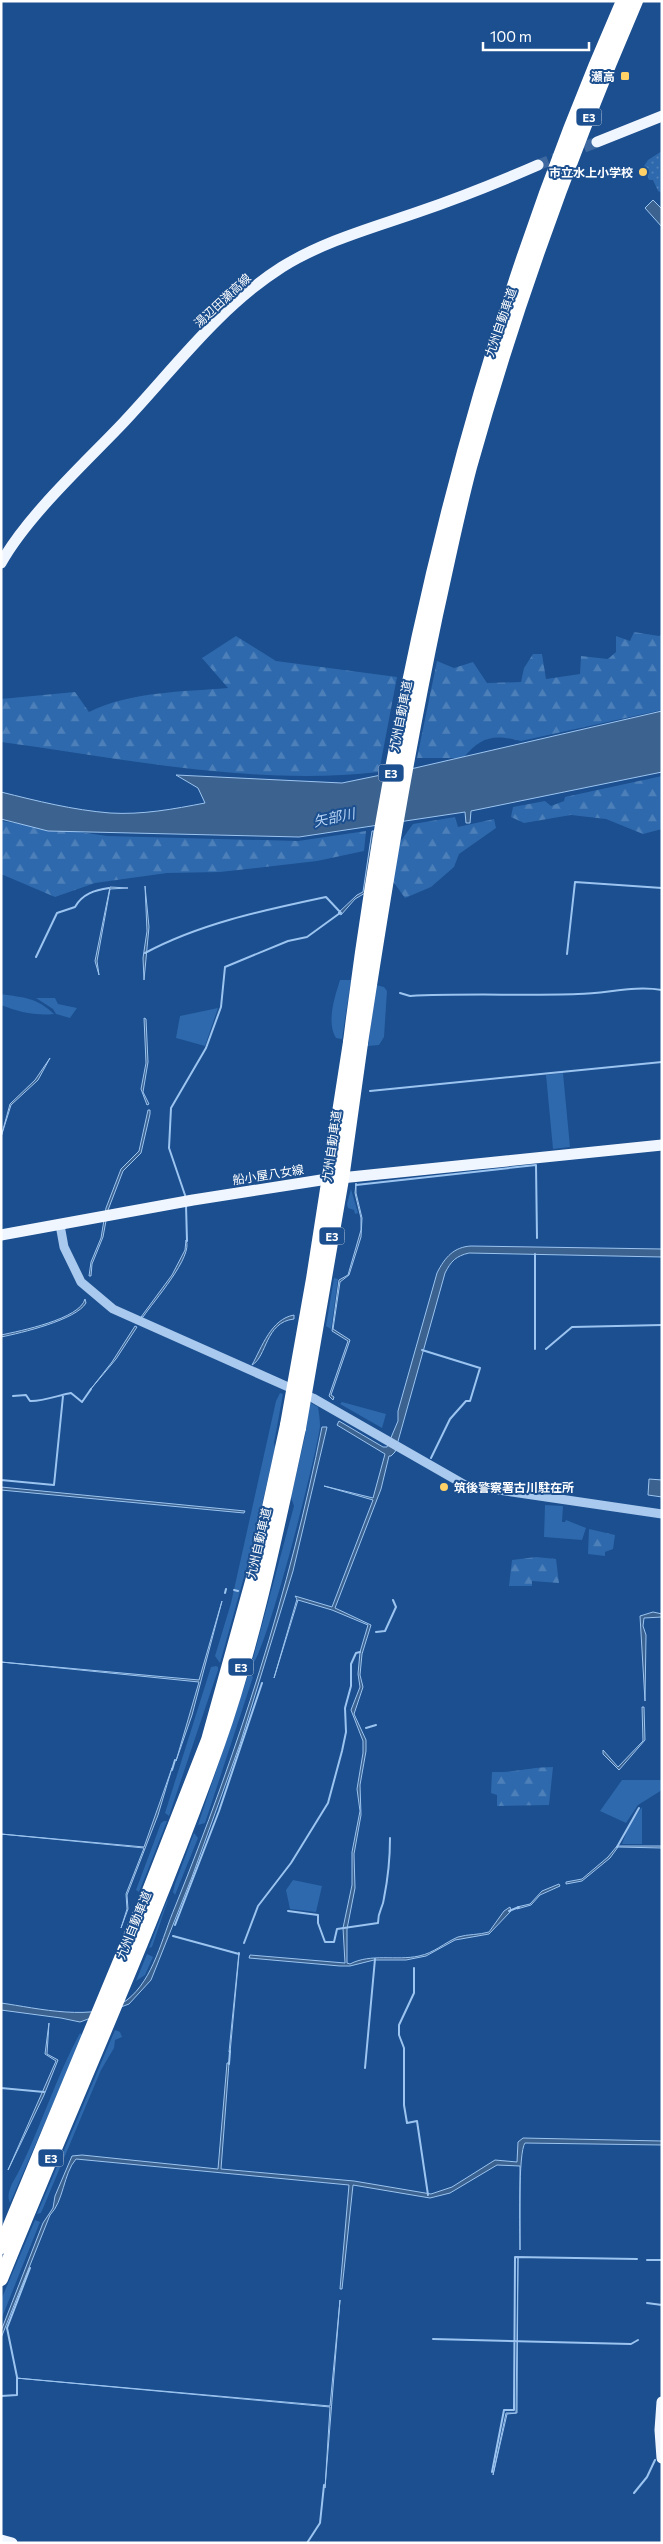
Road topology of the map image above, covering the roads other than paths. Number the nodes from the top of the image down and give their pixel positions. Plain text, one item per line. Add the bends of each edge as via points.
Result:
1 (623, 1) edge
2 (636, 1) edge
3 (662, 116) edge
4 (597, 142) tunnel mouth
5 (538, 165) tunnel mouth
6 (539, 232) junction
7 (2, 561) edge
8 (662, 1145) edge
9 (60, 1225) junction
10 (1, 1236) edge
11 (662, 1514) edge
12 (98, 2034) junction
13 (1, 2247) edge
14 (1, 2279) edge
15 (662, 2402) edge
16 (662, 2458) edge
17 (1, 2540) edge
18 (12, 2543) edge

1 - 6 highway, 九州自動車道 / E3 via 592,71
2 - 6 highway, 九州自動車道 / E3
3 - 4 main road
5 - 7 main road, 湯辺田瀬高線 via 445,203 342,237 282,267 214,324 18,536
6 - 12 highway, 九州自動車道 / E3, bridge via 497,377 464,467 443,555 362,995 315,1269 293,1427 208,1740 153,1898
8 - 9 main road, 船小屋八女線 via 321,1180
9 - 10 main road, 船小屋八女線
9 - 11 street via 64,1247 81,1282 113,1309 313,1398 464,1485
12 - 13 highway, 九州自動車道 / E3
12 - 14 highway, 九州自動車道 / E3
15 - 16 main road
17 - 18 main road

